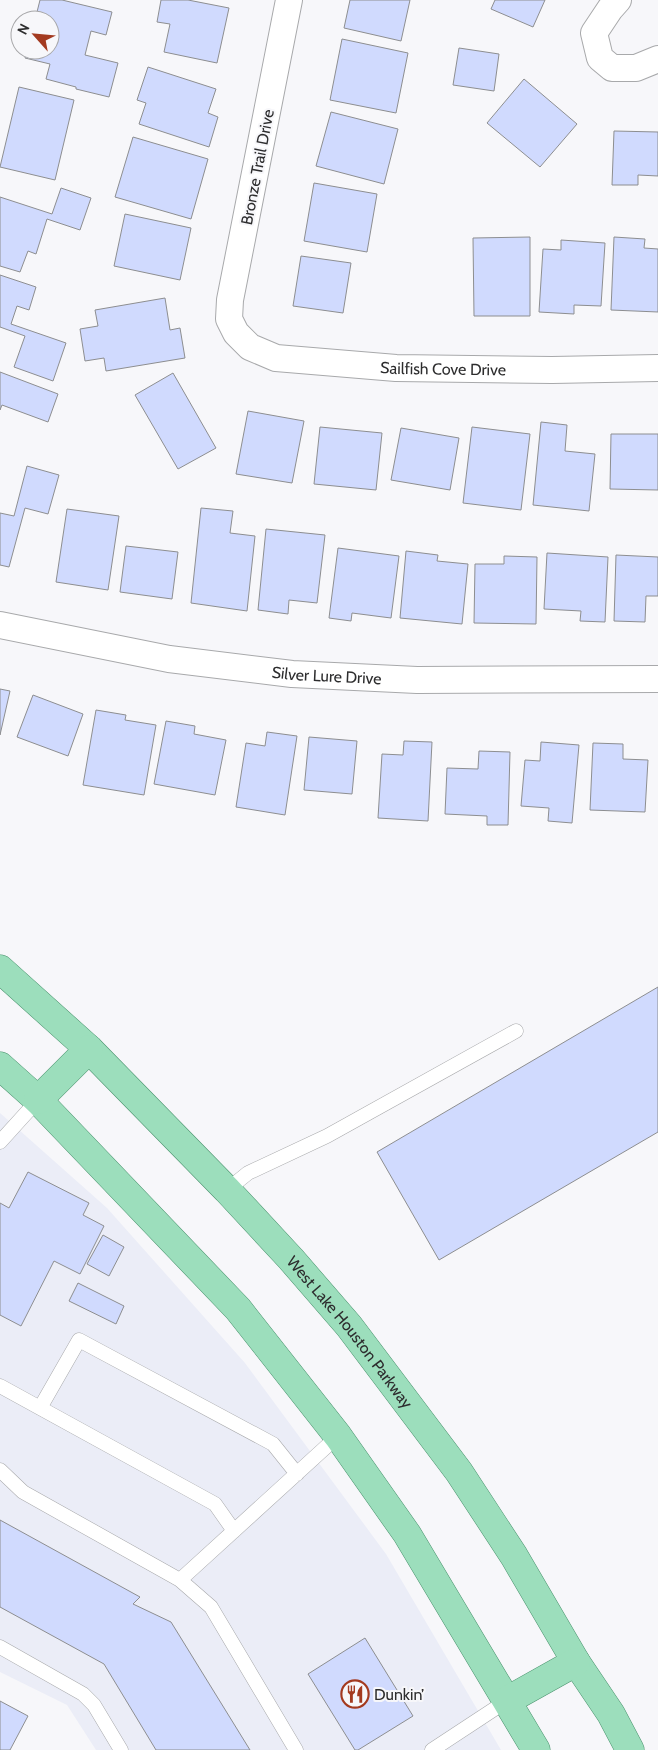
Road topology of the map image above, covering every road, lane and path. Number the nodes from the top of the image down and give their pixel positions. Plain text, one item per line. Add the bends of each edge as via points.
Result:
1 (289, 0) edge
2 (618, 0) edge
3 (658, 59) edge
4 (236, 333) joint
5 (658, 368) edge
6 (0, 625) edge
7 (658, 679) edge
8 (0, 969) edge
9 (516, 1031) dead end
10 (89, 1049) junction
11 (0, 1066) edge
12 (38, 1100) junction
13 (0, 1142) edge
14 (227, 1190) junction
15 (0, 1386) edge
16 (40, 1408) junction
17 (338, 1436) junction
18 (0, 1470) edge
19 (297, 1474) junction
20 (234, 1531) junction
21 (180, 1580) junction
22 (0, 1647) edge
23 (576, 1662) junction
24 (508, 1700) junction
25 (120, 1750) edge
26 (296, 1750) edge
27 (432, 1750) edge
28 (536, 1750) edge
29 (630, 1750) edge

1 - 4 street, Bronze Trail Drive via 230,300 229,319
2 - 3 street via 594,33 600,58 612,68 636,68
4 - 5 street, Sailfish Cove Drive via 250,347 276,358 396,368
6 - 7 street, Silver Lure Drive via 169,659 292,674 417,680
8 - 10 main road, West Lake Houston Parkway
9 - 14 lane via 326,1136 248,1173
10 - 12 main road
10 - 14 main road, West Lake Houston Parkway
11 - 12 main road
12 - 13 lane
12 - 17 main road via 238,1309
14 - 23 main road, West Lake Houston Parkway via 349,1326 459,1472 514,1556
15 - 16 lane
16 - 19 lane via 79,1340 273,1444
16 - 20 lane via 215,1504
17 - 19 lane
17 - 24 main road via 406,1534
18 - 21 lane via 23,1492
19 - 20 lane
20 - 21 lane
21 - 26 lane via 211,1606
22 - 25 lane via 83,1694 94,1705
23 - 24 main road
23 - 29 main road, West Lake Houston Parkway via 611,1714
24 - 27 lane
24 - 28 main road

